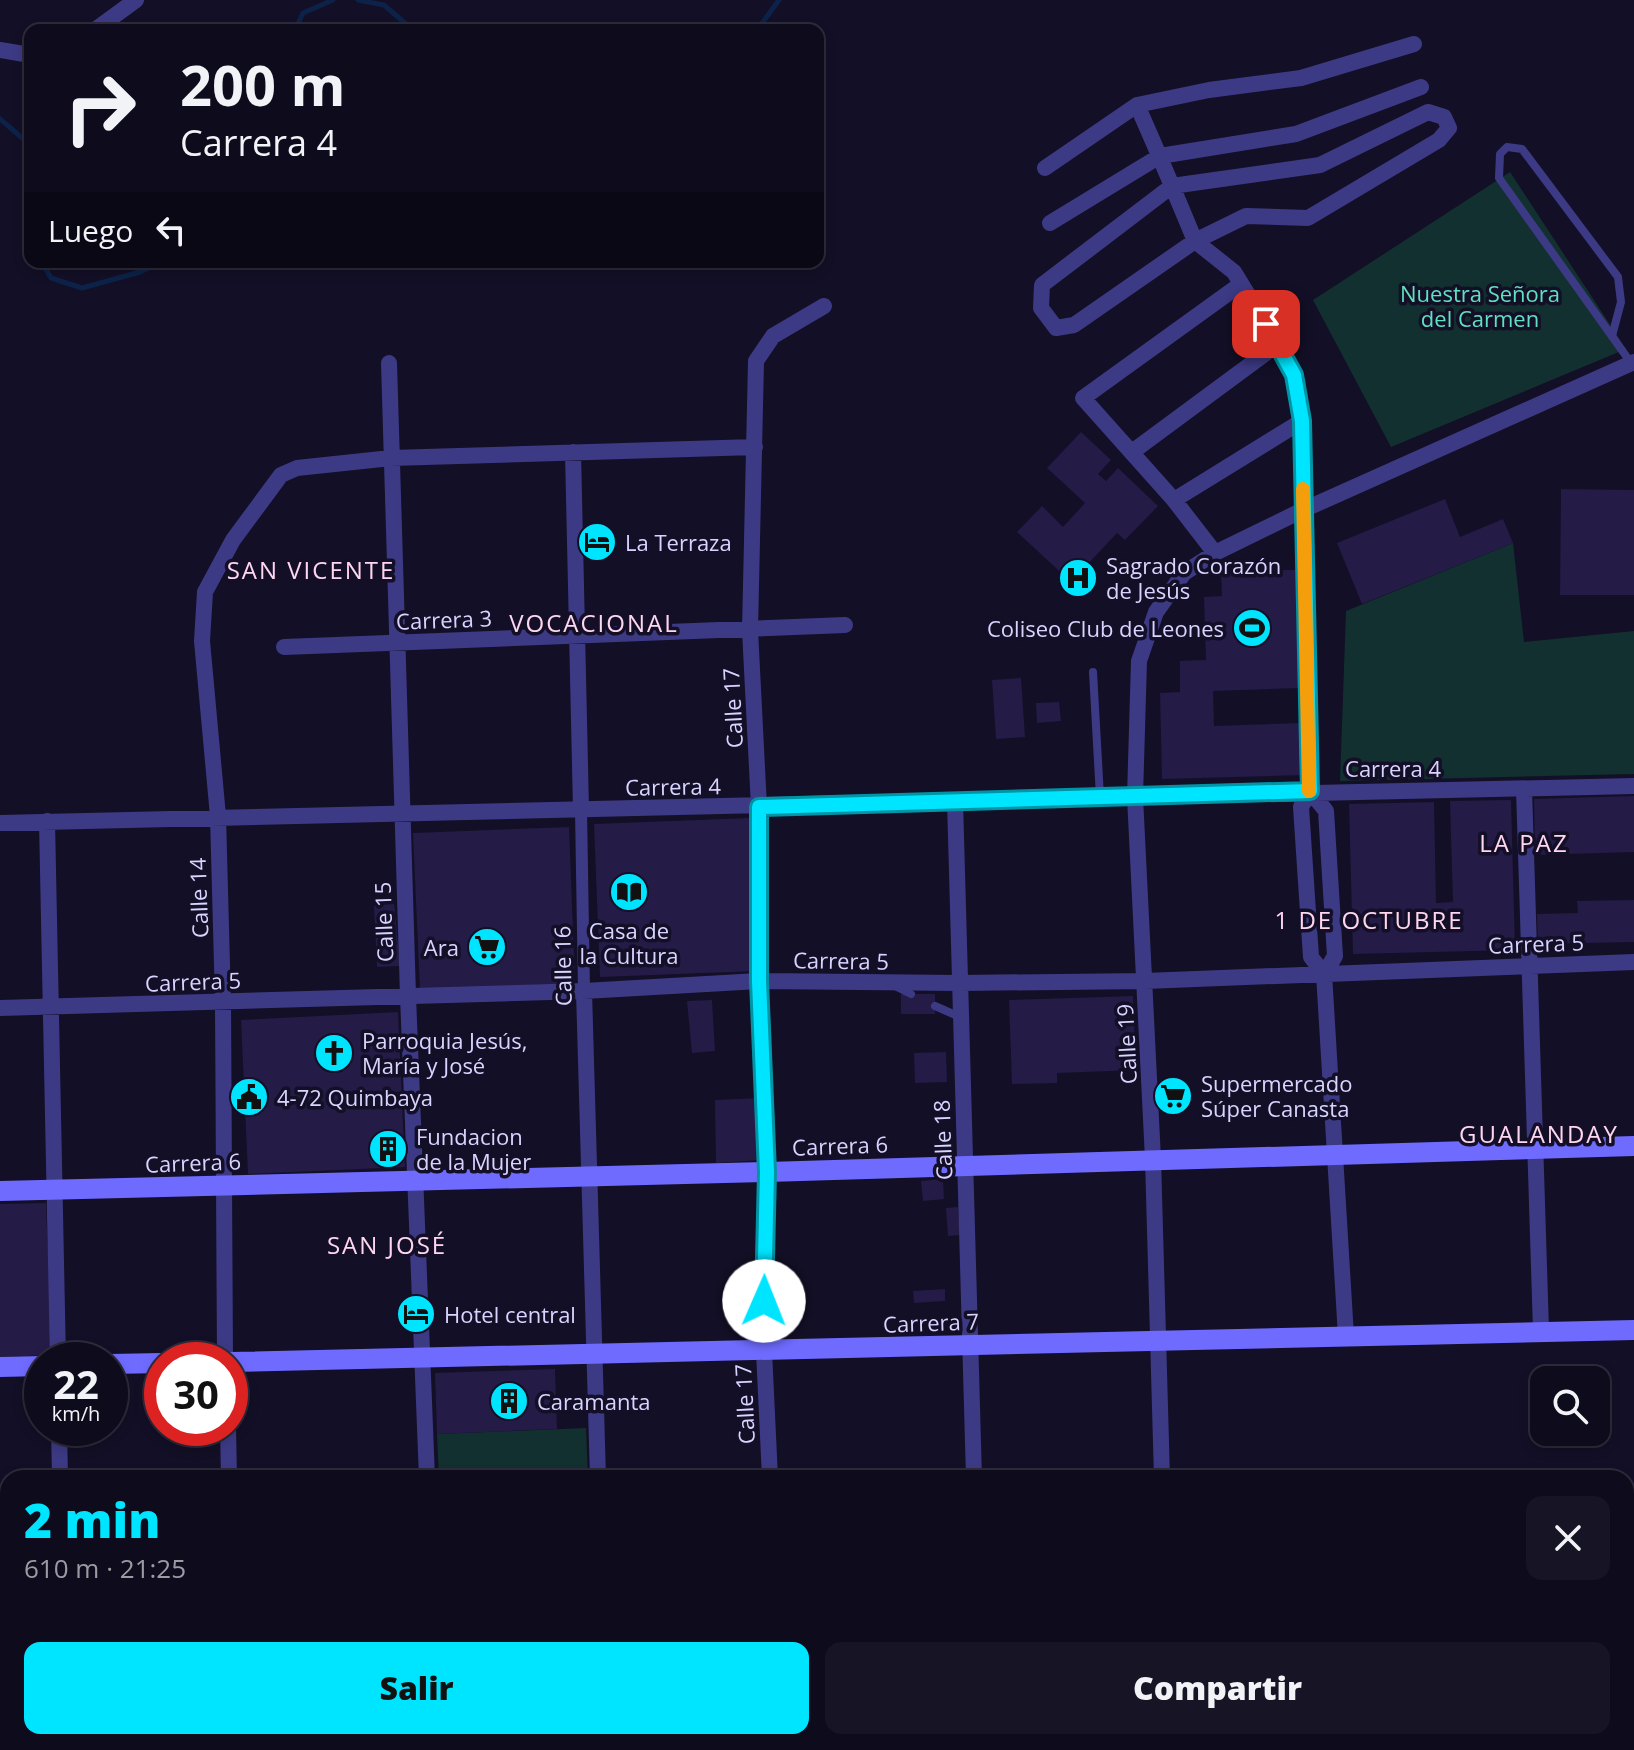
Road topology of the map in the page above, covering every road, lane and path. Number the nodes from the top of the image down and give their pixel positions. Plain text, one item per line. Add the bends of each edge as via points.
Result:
1 (136, 0) edge
2 (103, 24) edge
3 (1414, 44) dead end
4 (0, 50) edge
5 (24, 54) edge
6 (1421, 87) dead end
7 (1137, 105) junction
8 (1160, 156) junction
9 (1045, 168) dead end
10 (1172, 186) junction
11 (1050, 223) dead end
12 (1195, 241) junction
13 (1241, 284) junction
14 (824, 306) dead end
15 (1612, 336) junction
16 (1278, 344) junction
17 (1632, 362) edge
18 (389, 363) dead end
19 (1302, 421) junction
20 (755, 447) junction
21 (573, 452) junction
22 (1132, 452) junction
23 (391, 458) junction
24 (1174, 500) junction
25 (1303, 510) junction
26 (1215, 553) junction
27 (845, 625) dead end
28 (750, 630) junction
29 (577, 636) junction
30 (397, 642) junction
31 (284, 647) dead end
32 (1093, 672) dead end
33 (1634, 786) edge
34 (1524, 789) junction
35 (1310, 791) junction
36 (1135, 797) junction
37 (1100, 798) junction
38 (955, 801) junction
39 (759, 807) junction
40 (581, 810) junction
41 (402, 814) junction
42 (218, 816) junction
43 (47, 821) junction
44 (0, 823) edge
45 (1634, 962) edge
46 (1529, 965) junction
47 (1324, 974) junction
48 (759, 981) junction
49 (1145, 981) junction
50 (887, 982) junction
51 (959, 983) junction
52 (584, 991) junction
53 (911, 994) dead end
54 (408, 996) junction
55 (223, 1002) junction
56 (51, 1006) junction
57 (935, 1006) dead end
58 (0, 1008) edge
59 (960, 1017) junction
60 (1634, 1146) edge
61 (1535, 1148) junction
62 (1337, 1153) junction
63 (1153, 1159) junction
64 (965, 1165) junction
65 (767, 1172) junction
66 (589, 1175) junction
67 (416, 1179) junction
68 (223, 1185) junction
69 (54, 1190) junction
70 (0, 1191) edge
71 (1634, 1330) edge
72 (1541, 1331) junction
73 (1346, 1336) junction
74 (1158, 1340) junction
75 (58, 1342) edge
76 (227, 1342) edge
77 (970, 1344) junction
78 (764, 1351) junction
79 (593, 1353) junction
80 (423, 1358) junction
81 (248, 1361) edge
82 (24, 1366) edge
83 (0, 1367) edge
84 (59, 1446) edge
85 (228, 1446) edge
86 (60, 1470) edge
87 (229, 1470) edge
88 (427, 1470) edge
89 (598, 1470) edge
90 (770, 1470) edge
91 (974, 1470) edge
92 (1162, 1470) edge

1 - 2 street
3 - 7 street via 1301,78
4 - 5 street
6 - 8 street via 1296,134
7 - 8 street
7 - 9 street
8 - 10 street
8 - 11 street
10 - 12 street
10 - 12 street via 1042,285 1041,308 1056,328 1074,325
10 - 12 street via 1320,165 1428,112 1444,117 1449,128 1439,140 1308,218 1246,216
12 - 13 street
13 - 16 street
13 - 22 street via 1084,395
14 - 20 street, Calle 17 via 773,336 756,361
15 - 15 lane via 1499,178 1500,154 1507,147 1522,149 1618,277 1621,302
15 - 17 lane
16 - 19 street via 1294,375
16 - 22 street
17 - 25 street, Calle 19
18 - 23 street, Calle 15
19 - 24 street
19 - 25 street
20 - 21 street
20 - 28 street, Calle 17
21 - 23 street
21 - 29 street, Calle 16
22 - 24 street
23 - 30 street, Calle 15
23 - 42 street, Calle 14 via 297,468 281,475 233,540 205,592 202,641
24 - 26 street
25 - 26 street, Calle 19
25 - 35 street
26 - 36 street, Calle 19 via 1184,573 1156,612 1139,661
27 - 28 street, Carrera 3
28 - 29 street, Carrera 3
28 - 39 street, Calle 17
29 - 30 street, Carrera 3
29 - 40 street, Calle 16
30 - 31 street, Carrera 3
30 - 41 street, Calle 15
32 - 37 lane
33 - 34 street, Carrera 4
34 - 35 street, Carrera 4
34 - 46 street
35 - 36 street, Carrera 4
35 - 47 street via 1301,807 1311,957
35 - 47 street via 1326,811 1335,956
36 - 37 street, Carrera 4
36 - 49 street, Calle 19
37 - 38 street, Carrera 4
38 - 39 street, Carrera 4
38 - 51 street, Calle 18
39 - 40 street, Carrera 4
39 - 48 street, Calle 17
40 - 41 street, Carrera 4
40 - 52 street, Calle 16
41 - 42 street, Carrera 4
41 - 54 street, Calle 15
42 - 43 street, Carrera 4
42 - 55 street, Calle 14
43 - 44 street, Carrera 4
43 - 56 street
45 - 46 street, Carrera 5
46 - 47 street, Carrera 5
46 - 61 street
47 - 49 street, Carrera 5
47 - 62 street
48 - 50 street, Carrera 5
48 - 52 street, Carrera 5
48 - 65 street, Calle 17
49 - 51 street, Carrera 5
49 - 63 street, Calle 19
50 - 51 street, Carrera 5
50 - 53 lane
51 - 59 street, Calle 18
52 - 54 street, Carrera 5
52 - 66 street, Calle 16
54 - 55 street, Carrera 5
54 - 67 street, Calle 15
55 - 56 street, Carrera 5
55 - 68 street, Calle 14
56 - 58 street, Carrera 5
56 - 69 street
57 - 59 lane
59 - 64 street, Calle 18
60 - 61 main road, Carrera 6
61 - 62 main road, Carrera 6
61 - 72 street
62 - 63 main road, Carrera 6
62 - 73 street
63 - 64 main road, Carrera 6
63 - 74 street, Calle 19
64 - 65 main road, Carrera 6
64 - 77 street, Calle 18
65 - 66 main road, Carrera 6
65 - 78 street, Calle 17
66 - 67 main road, Carrera 6
66 - 79 street, Calle 16
67 - 68 main road, Carrera 6
67 - 80 street, Calle 15
68 - 69 main road, Carrera 6
68 - 76 street, Calle 14
69 - 70 main road, Carrera 6
69 - 75 street
71 - 72 main road, Carrera 7
72 - 73 main road, Carrera 7
73 - 74 main road, Carrera 7
74 - 77 main road, Carrera 7
74 - 92 street, Calle 19
77 - 78 main road, Carrera 7
77 - 91 street, Calle 18
78 - 79 main road, Carrera 7
78 - 90 street, Calle 17
79 - 80 main road, Carrera 7
79 - 89 street, Calle 16
80 - 81 main road, Carrera 7
80 - 88 street, Calle 15
82 - 83 main road
84 - 86 street
85 - 87 street

